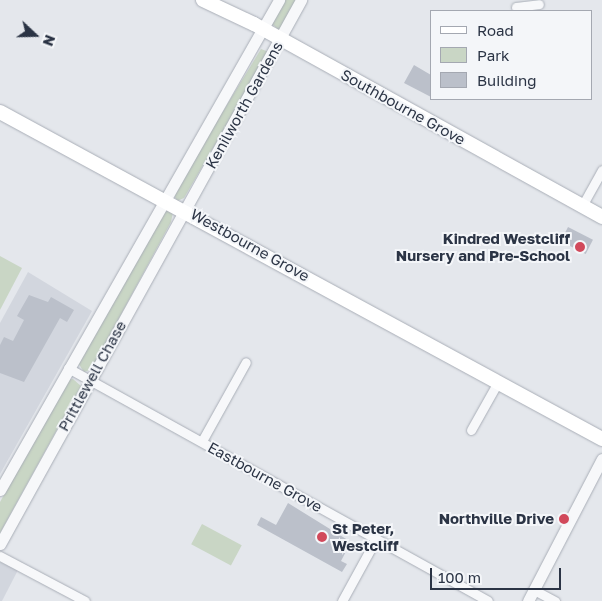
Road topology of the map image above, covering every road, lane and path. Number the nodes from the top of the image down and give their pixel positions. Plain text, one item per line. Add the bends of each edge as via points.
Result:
1 (203, 0) edge
2 (279, 0) edge
3 (301, 0) edge
4 (539, 5) edge
5 (516, 7) dead end
6 (263, 29) junction
7 (279, 38) junction
8 (221, 100) junction
9 (0, 112) edge
10 (218, 151) junction
11 (602, 170) edge
12 (166, 200) junction
13 (582, 206) junction
14 (185, 209) junction
15 (602, 217) edge
16 (246, 362) dead end
17 (68, 368) junction
18 (88, 380) junction
19 (498, 382) junction
20 (471, 430) dead end
21 (602, 439) edge
22 (202, 442) junction
23 (602, 459) edge
24 (0, 490) edge
25 (376, 539) junction
26 (0, 544) edge
27 (0, 556) edge
28 (534, 590) junction
29 (85, 601) edge
30 (342, 601) edge
31 (488, 601) edge
32 (528, 601) edge
33 (555, 601) edge

1 - 6 main road, Southbourne Grove
2 - 6 street, Kenilworth Gardens
3 - 7 street, Kenilworth Gardens
4 - 5 street
6 - 7 main road, Southbourne Grove
6 - 8 street, Kenilworth Gardens
7 - 8 street via 266,39
7 - 10 street, Kenilworth Gardens
7 - 13 main road, Southbourne Grove
8 - 12 street, Kenilworth Gardens
9 - 12 main road, Westbourne Grove
10 - 12 street via 184,200
10 - 14 street, Kenilworth Gardens
11 - 13 street
12 - 14 main road, Westbourne Grove
12 - 17 street, Prittlewell Chase
13 - 15 main road, Southbourne Grove
14 - 18 street, Prittlewell Chase
14 - 19 main road, Westbourne Grove
16 - 22 street
17 - 18 street, Eastbourne Grove
17 - 24 street, Prittlewell Chase
18 - 22 street, Eastbourne Grove
18 - 26 street, Prittlewell Chase
19 - 20 street
19 - 21 main road, Westbourne Grove
22 - 25 street, Eastbourne Grove
23 - 28 street
25 - 30 street
25 - 31 street, Eastbourne Grove
27 - 29 street
28 - 32 street
28 - 33 street

